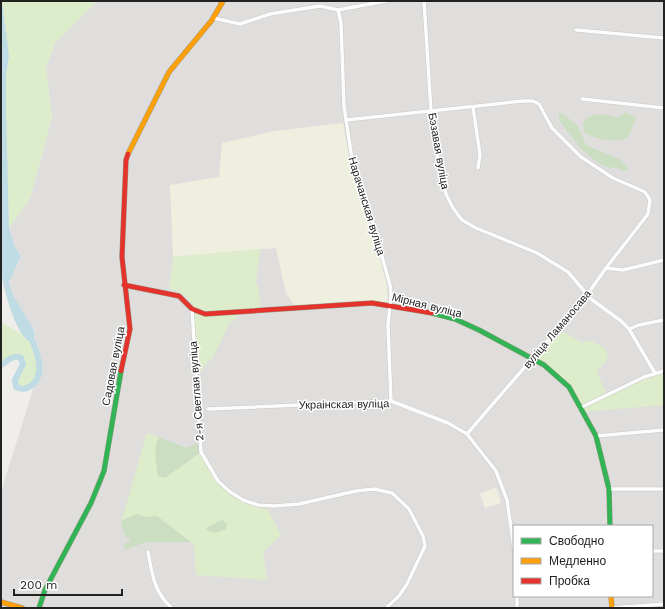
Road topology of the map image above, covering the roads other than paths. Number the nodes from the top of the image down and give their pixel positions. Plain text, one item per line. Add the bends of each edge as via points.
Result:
1 (223, 1) edge
2 (386, 1) edge
3 (424, 1) edge
4 (338, 10) junction
5 (214, 18) junction
6 (576, 30) dead end
7 (664, 38) edge
8 (582, 99) dead end
9 (473, 107) junction
10 (664, 108) edge
11 (431, 111) junction
12 (346, 120) junction
13 (478, 168) dead end
14 (664, 260) edge
15 (606, 268) junction
16 (124, 285) junction
17 (587, 294) junction
18 (390, 305) junction
19 (192, 309) junction
20 (664, 320) edge
21 (629, 329) junction
22 (532, 358) junction
23 (664, 371) edge
24 (655, 373) junction
25 (390, 401) junction
26 (580, 408) junction
27 (208, 409) dead end
28 (664, 430) edge
29 (467, 434) junction
30 (596, 436) junction
31 (609, 489) junction
32 (664, 489) edge
33 (610, 525) edge
34 (513, 539) edge
35 (653, 551) edge
36 (664, 551) edge
37 (148, 552) dead end
38 (517, 597) edge
39 (611, 597) edge
40 (1, 602) edge
41 (664, 604) edge
42 (22, 608) edge
43 (39, 608) edge
44 (172, 608) edge
45 (386, 608) edge
46 (517, 608) edge
47 (612, 608) edge

1 - 5 street, Садовая вуліца
2 - 4 street
3 - 11 street, Бэзавая вуліца
4 - 5 street via 320,6 270,14 240,24
4 - 12 street, Нарачанская вуліца via 341,23 341,65
5 - 16 street, Садовая вуліца via 169,72 128,154 122,257
6 - 7 street
8 - 10 street
9 - 11 street
9 - 13 street via 480,155
9 - 15 street, вуліца Ламаносава via 528,100 536,102 541,106 552,128 576,153 648,196 650,210
11 - 12 street
11 - 17 street, Бэзавая вуліца via 441,176 449,202 457,215 476,228 554,262 573,277
12 - 18 street, Нарачанская вуліца via 353,166 375,230 390,285
14 - 15 street via 623,270
15 - 17 street, вуліца Ламаносава
16 - 19 street, Мірная вуліца via 180,296
16 - 43 street, Садовая вуліца via 130,329 104,470 91,503 45,590
17 - 21 street, Бэзавая вуліца
17 - 22 street, вуліца Ламаносава
18 - 19 street, Мірная вуліца via 355,302 214,314 200,313
18 - 22 street, Мірная вуліца via 455,319
18 - 25 street, Нарачанская вуліца
19 - 45 street, 2-я Светлая вуліца via 201,452 218,481 243,500 258,505 298,504 374,489 392,493 409,509 423,536 425,546 407,584
20 - 21 street
21 - 24 street, Бэзавая вуліца
22 - 26 street, Мірная вуліца via 569,387
22 - 29 street, вуліца Ламаносава
23 - 24 street
24 - 26 street
25 - 27 street, Украінская вуліца
25 - 29 street, Украінская вуліца via 426,413
26 - 30 street, Мірная вуліца
28 - 30 street
29 - 34 street, Украінская вуліца via 482,451 501,482 510,511
30 - 31 street, Мірная вуліца
31 - 32 street
31 - 33 street, Мірная вуліца
35 - 36 street
37 - 44 street via 155,586
38 - 46 street
39 - 47 street
40 - 42 street
41 - 47 street

